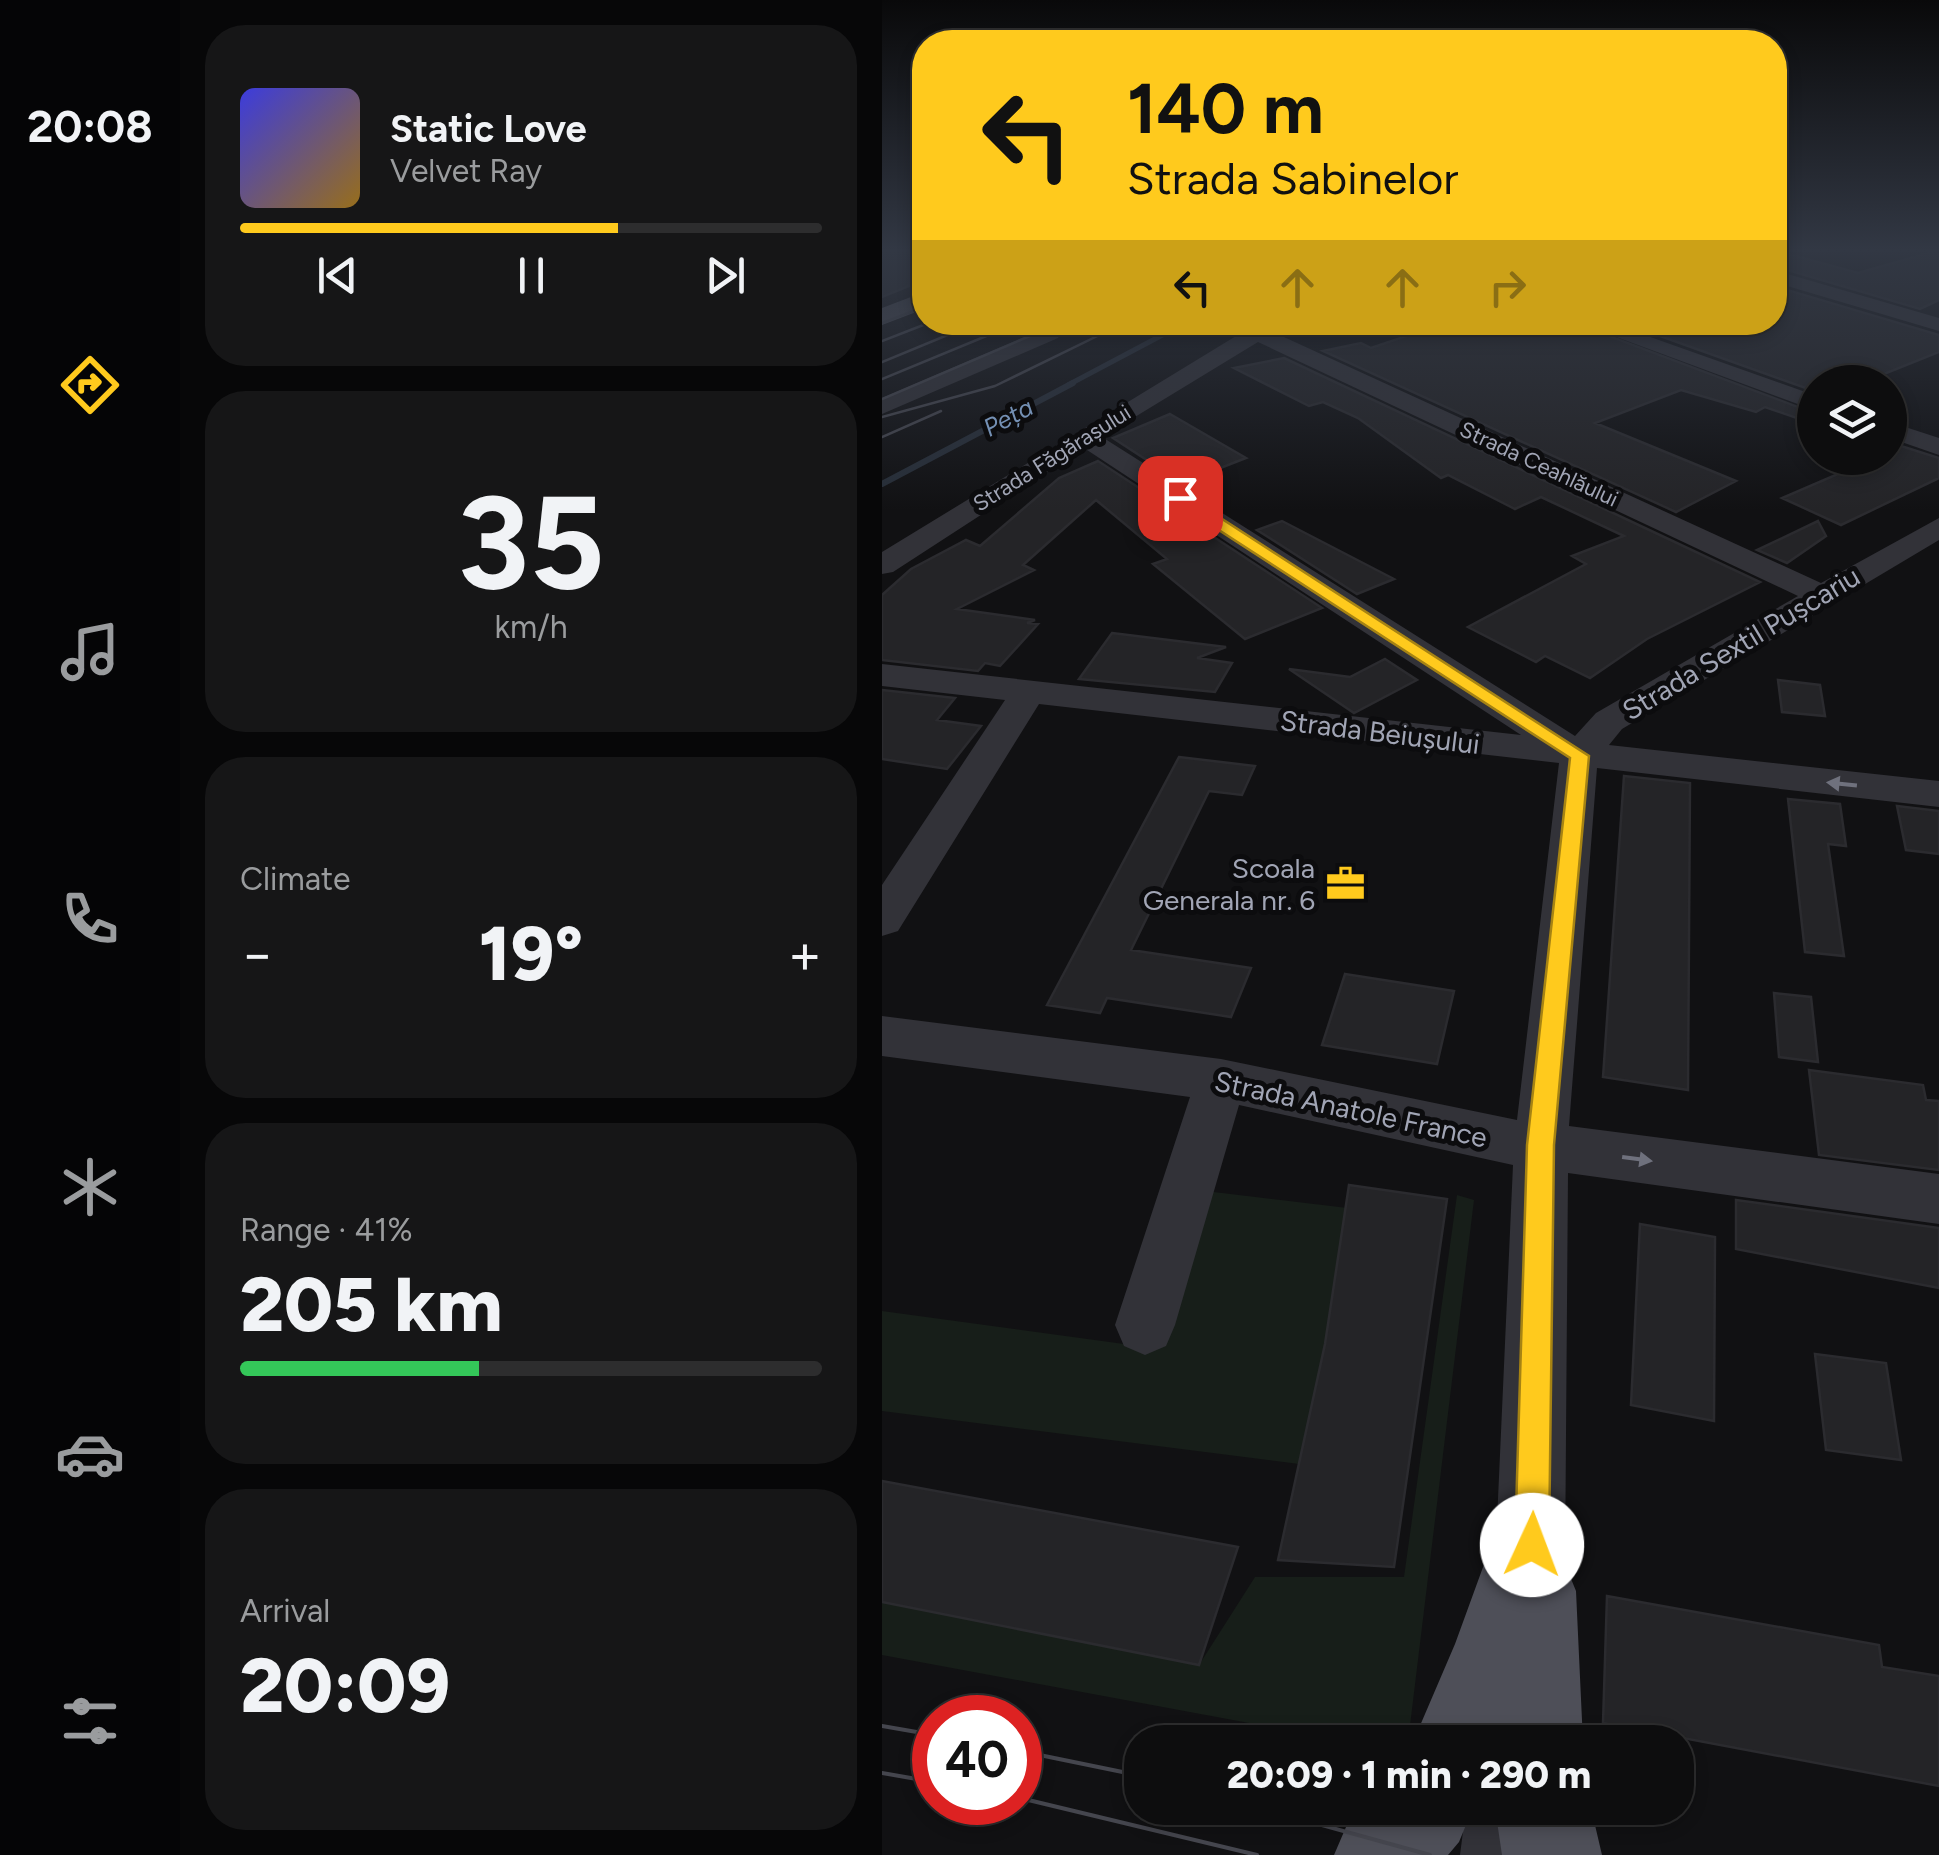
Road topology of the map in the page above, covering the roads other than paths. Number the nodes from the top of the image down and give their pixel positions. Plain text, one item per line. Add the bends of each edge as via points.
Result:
1 (1042, 337) edge
2 (1252, 337) edge
3 (1284, 337) edge
4 (1627, 337) edge
5 (1797, 397) edge
6 (882, 408) edge
7 (1907, 436) edge
8 (1084, 437) junction
9 (1938, 447) edge
10 (1938, 527) edge
11 (1902, 548) junction
12 (1938, 552) edge
13 (882, 566) edge
14 (1821, 595) junction
15 (882, 675) edge
16 (1029, 690) junction
17 (1580, 756) junction
18 (1938, 794) edge
19 (882, 920) edge
20 (882, 1036) edge
21 (1221, 1080) junction
22 (1541, 1145) junction
23 (1938, 1200) edge
24 (1146, 1325) dead end
25 (1532, 1545) junction
26 (1467, 1725) edge
27 (1514, 1725) edge
28 (1536, 1725) edge
29 (1411, 1825) edge
30 (1504, 1825) edge
31 (1546, 1825) edge
32 (1384, 1855) edge
33 (1500, 1855) edge
34 (1552, 1855) edge

1 - 6 street
2 - 8 street, Strada Făgărașului
3 - 14 street, Strada Ceahlăului
4 - 5 street
7 - 9 street
8 - 13 street, Strada Făgărașului
8 - 17 street
10 - 11 street, Strada Sextil Pușcariu
11 - 12 street
11 - 14 street, Strada Sextil Pușcariu
14 - 17 street, Strada Sextil Pușcariu via 1609,721
15 - 16 street, Strada Beiușului
16 - 17 street, Strada Beiușului
16 - 19 street
18 -> 17 street, Strada Beiușului
17 - 22 street
20 - 21 street, Strada Anatole France
21 - 22 street, Strada Anatole France
21 - 24 street
22 -> 23 street, Strada Anatole France
22 - 25 street
25 - 26 main road
25 - 27 street
25 - 28 main road
29 - 32 main road
30 - 33 street
31 - 34 main road

